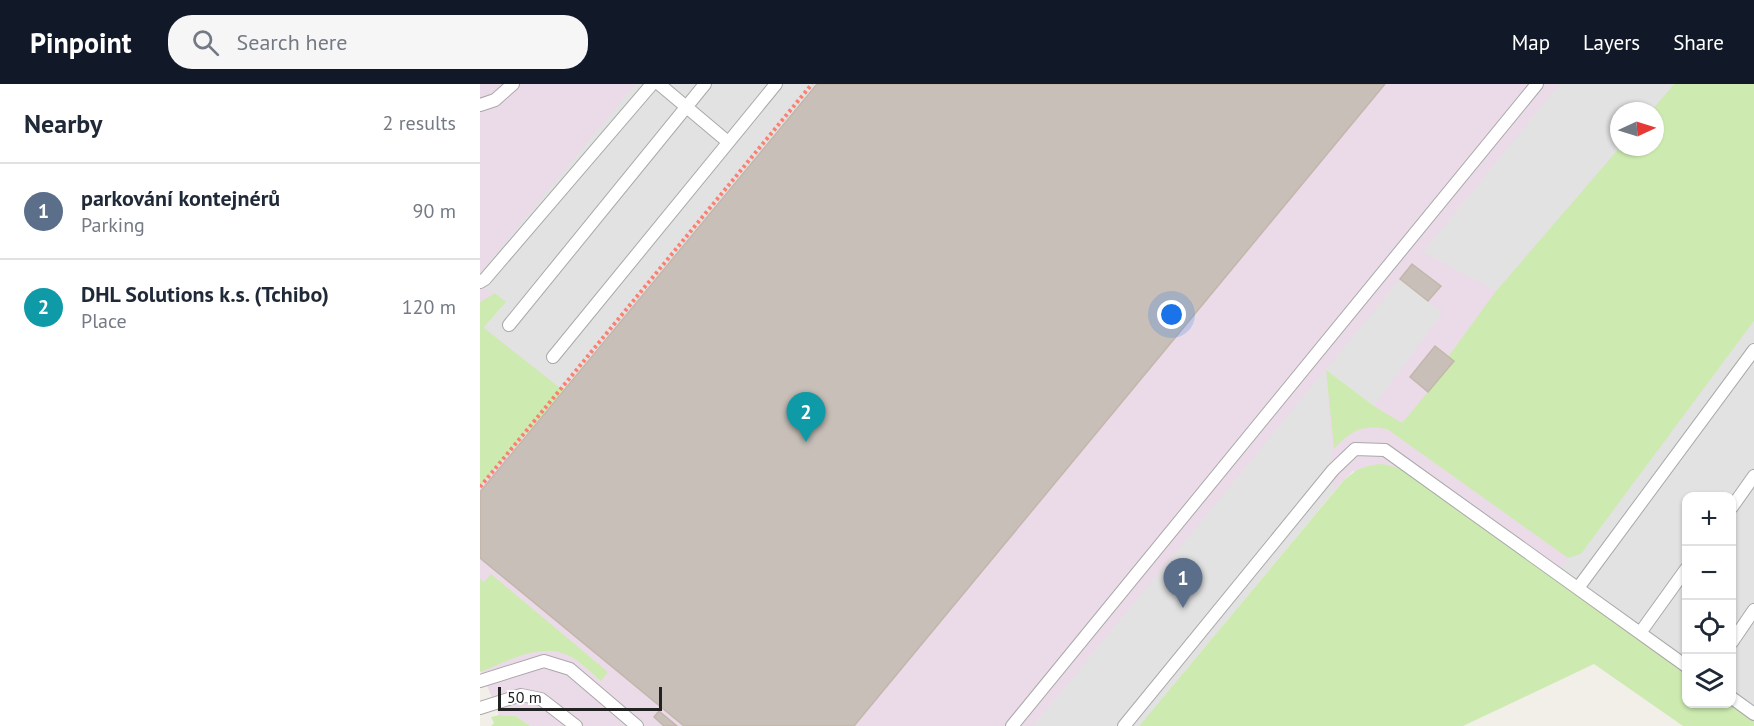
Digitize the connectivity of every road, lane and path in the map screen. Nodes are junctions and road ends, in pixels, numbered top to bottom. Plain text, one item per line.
1 (513, 84) edge
2 (652, 84) edge
3 (659, 84) edge
4 (705, 84) edge
5 (776, 84) edge
6 (812, 84) edge
7 (1537, 84) edge
8 (480, 105) edge
9 (686, 107) junction
10 (728, 142) junction
11 (480, 282) edge
12 (509, 325) dead end
13 (1754, 350) edge
14 (553, 357) dead end
15 (1754, 476) edge
16 (480, 487) edge
17 (1736, 500) edge
18 (1682, 575) edge
19 (1578, 588) junction
20 (1754, 610) edge
21 (1640, 633) junction
22 (1736, 635) edge
23 (1682, 663) edge
24 (480, 681) edge
25 (1736, 701) edge
26 (480, 708) edge
27 (1754, 714) edge
28 (576, 726) edge
29 (637, 726) edge
30 (1012, 726) edge
31 (1124, 726) edge

1 - 8 lane
2 - 11 lane
3 - 9 lane
4 - 9 lane
5 - 10 lane
6 - 16 path
7 - 30 lane
9 - 10 lane
9 - 12 lane
10 - 14 lane
13 - 19 lane
15 - 17 lane
18 - 21 lane
19 - 21 lane
19 - 31 lane
20 - 22 lane
21 - 23 lane
24 - 29 lane
25 - 27 lane
26 - 28 lane

